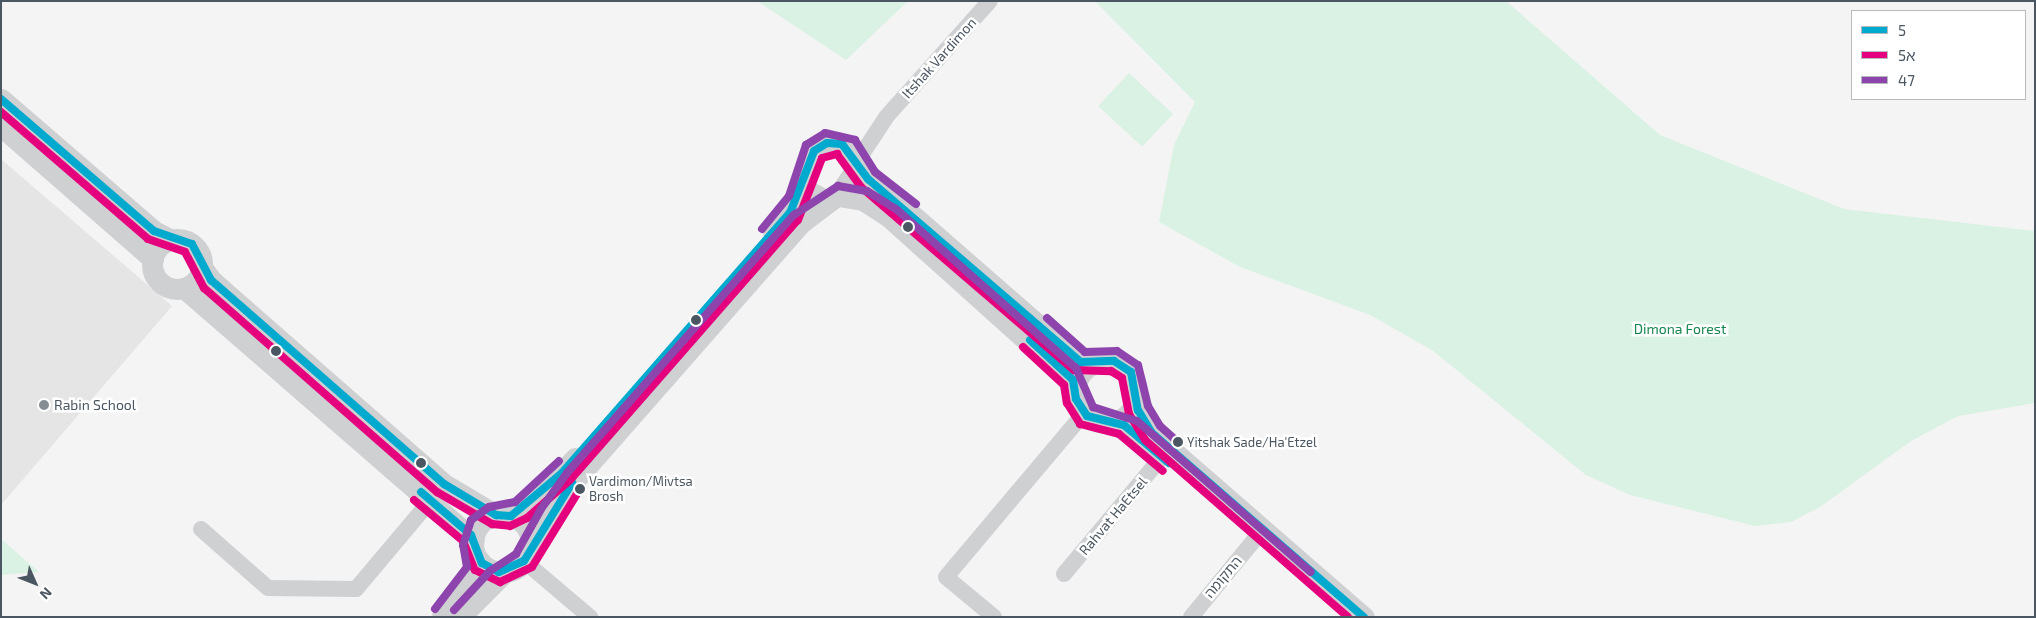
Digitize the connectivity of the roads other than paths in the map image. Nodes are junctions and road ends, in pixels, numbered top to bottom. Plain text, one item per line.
1 (990, 1) edge
2 (1, 99) edge
3 (1, 126) edge
4 (852, 159) junction
5 (804, 185) junction
6 (835, 197) junction
7 (172, 240) junction
8 (153, 259) junction
9 (202, 266) junction
10 (184, 288) junction
11 (1092, 364) junction
12 (1076, 385) junction
13 (1136, 402) junction
14 (1084, 413) junction
15 (1115, 422) junction
16 (1162, 457) junction
17 (431, 500) junction
18 (504, 515) junction
19 (201, 530) dead end
20 (1256, 538) junction
21 (474, 540) junction
22 (528, 552) junction
23 (480, 561) junction
24 (506, 571) junction
25 (1064, 574) dead end
26 (442, 617) edge
27 (461, 617) edge
28 (590, 617) edge
29 (994, 617) edge
30 (1191, 617) edge
31 (1346, 617) edge
32 (1364, 617) edge

1 - 4 street, Itshak Vardimon
2 - 7 street
3 - 8 street
4 - 5 street
4 - 6 street
4 - 11 street
5 - 6 street
5 - 18 street
6 - 12 street
6 - 22 street
7 - 8 street
7 - 9 street
8 - 10 street
9 - 10 street
9 - 18 street
10 - 17 street
11 - 12 street
11 - 13 street
12 - 14 street
13 - 15 street
13 - 32 street
14 - 15 street
14 - 29 street
15 - 16 street
16 - 20 street
16 - 25 street, Rahvat HaEtsel
17 - 19 street
17 - 21 street
18 - 21 street
18 - 22 street
20 - 30 street, התקומה
20 - 31 street
21 - 23 street
22 - 24 street
22 - 28 street
23 - 24 street
23 - 26 street
24 - 27 street

